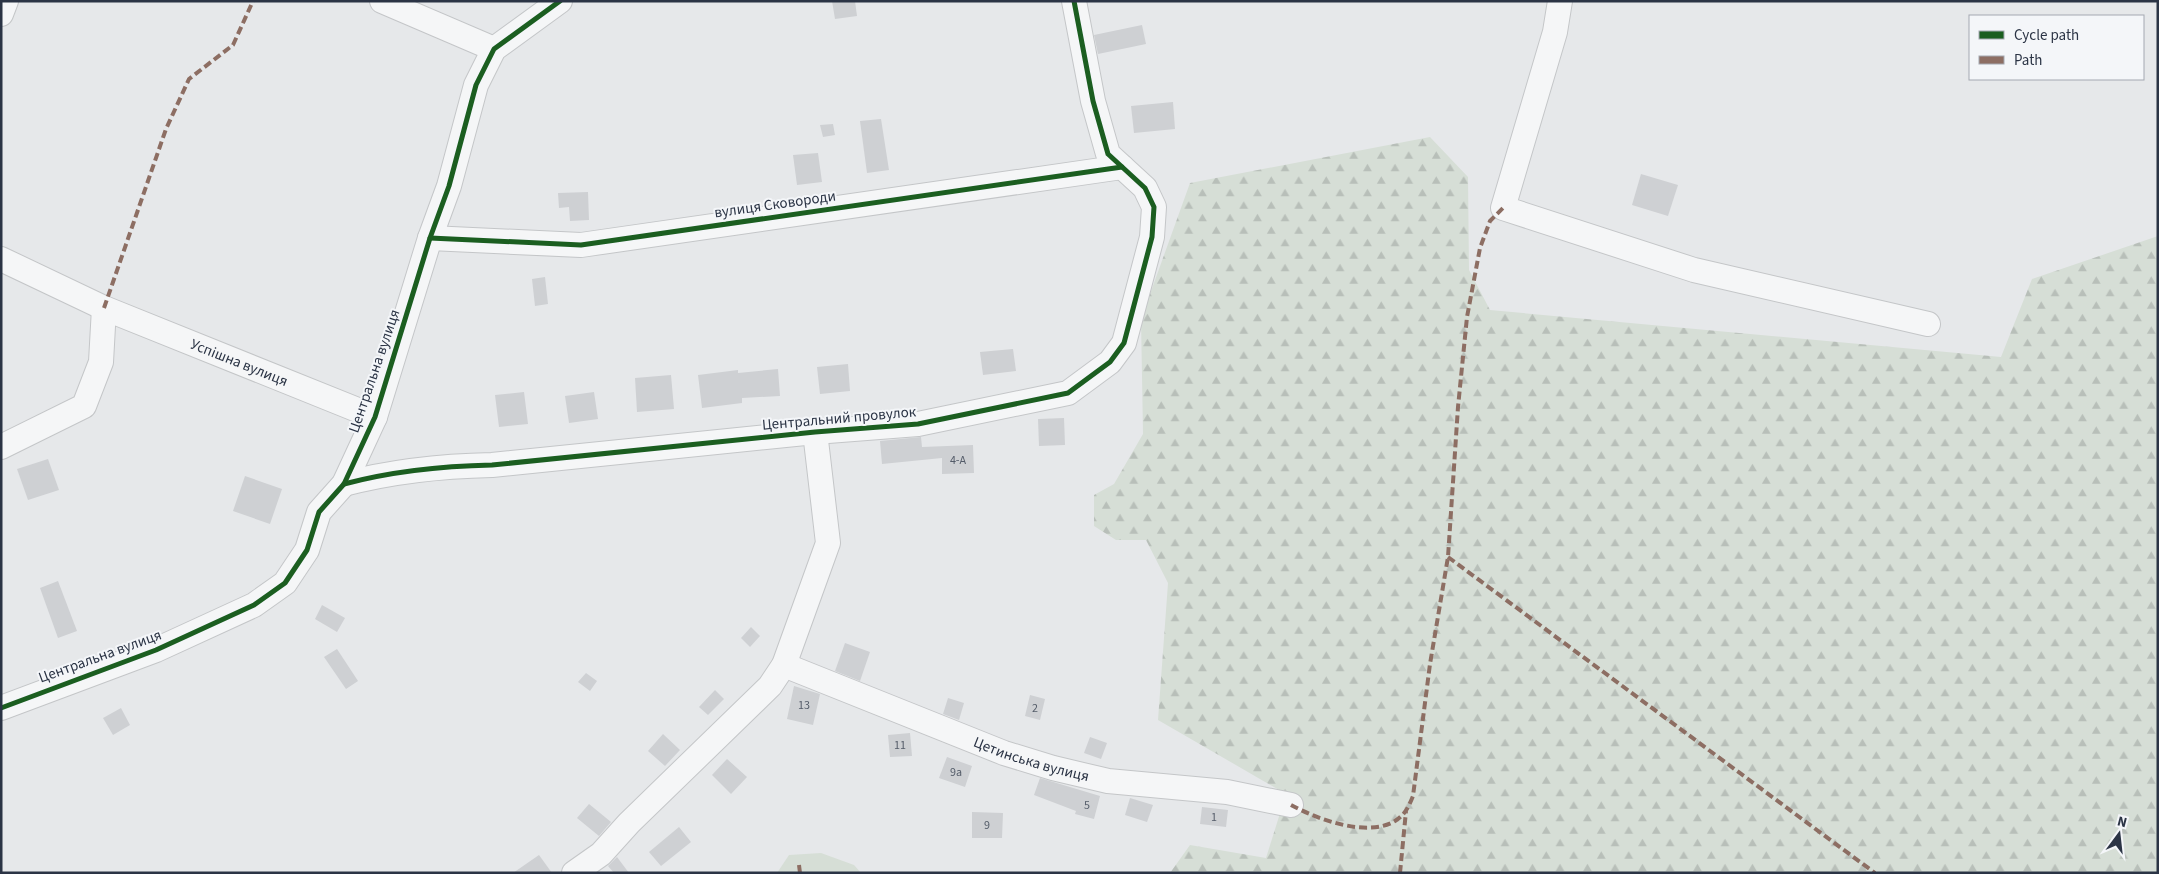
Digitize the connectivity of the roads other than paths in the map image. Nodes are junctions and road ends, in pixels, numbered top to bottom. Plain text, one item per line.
1 (6, 1) edge
2 (382, 1) edge
3 (560, 1) edge
4 (1074, 1) edge
5 (1560, 1) edge
6 (1, 14) edge
7 (494, 49) junction
8 (1122, 167) junction
9 (430, 238) junction
10 (1, 258) edge
11 (104, 308) junction
12 (1928, 324) dead end
13 (375, 416) junction
14 (815, 432) junction
15 (1, 448) edge
16 (344, 484) junction
17 (784, 665) junction
18 (1, 708) edge
19 (1291, 805) dead end
20 (574, 873) edge

1 - 6 street
2 - 7 street
3 - 7 street, Центральна вулиця
4 - 8 street, Центральний провулок
5 - 12 street
7 - 9 street, Центральна вулиця
8 - 9 street, вулиця Сковороди
8 - 14 street, Центральний провулок
9 - 13 street, Центральна вулиця
10 - 11 street, Успішна вулиця
11 - 13 street, Успішна вулиця
11 - 15 street
13 - 16 street, Центральна вулиця
14 - 16 street, Центральний провулок
14 - 17 street
16 - 18 street, Центральна вулиця
17 - 19 street, Цетинська вулиця
17 - 20 street

